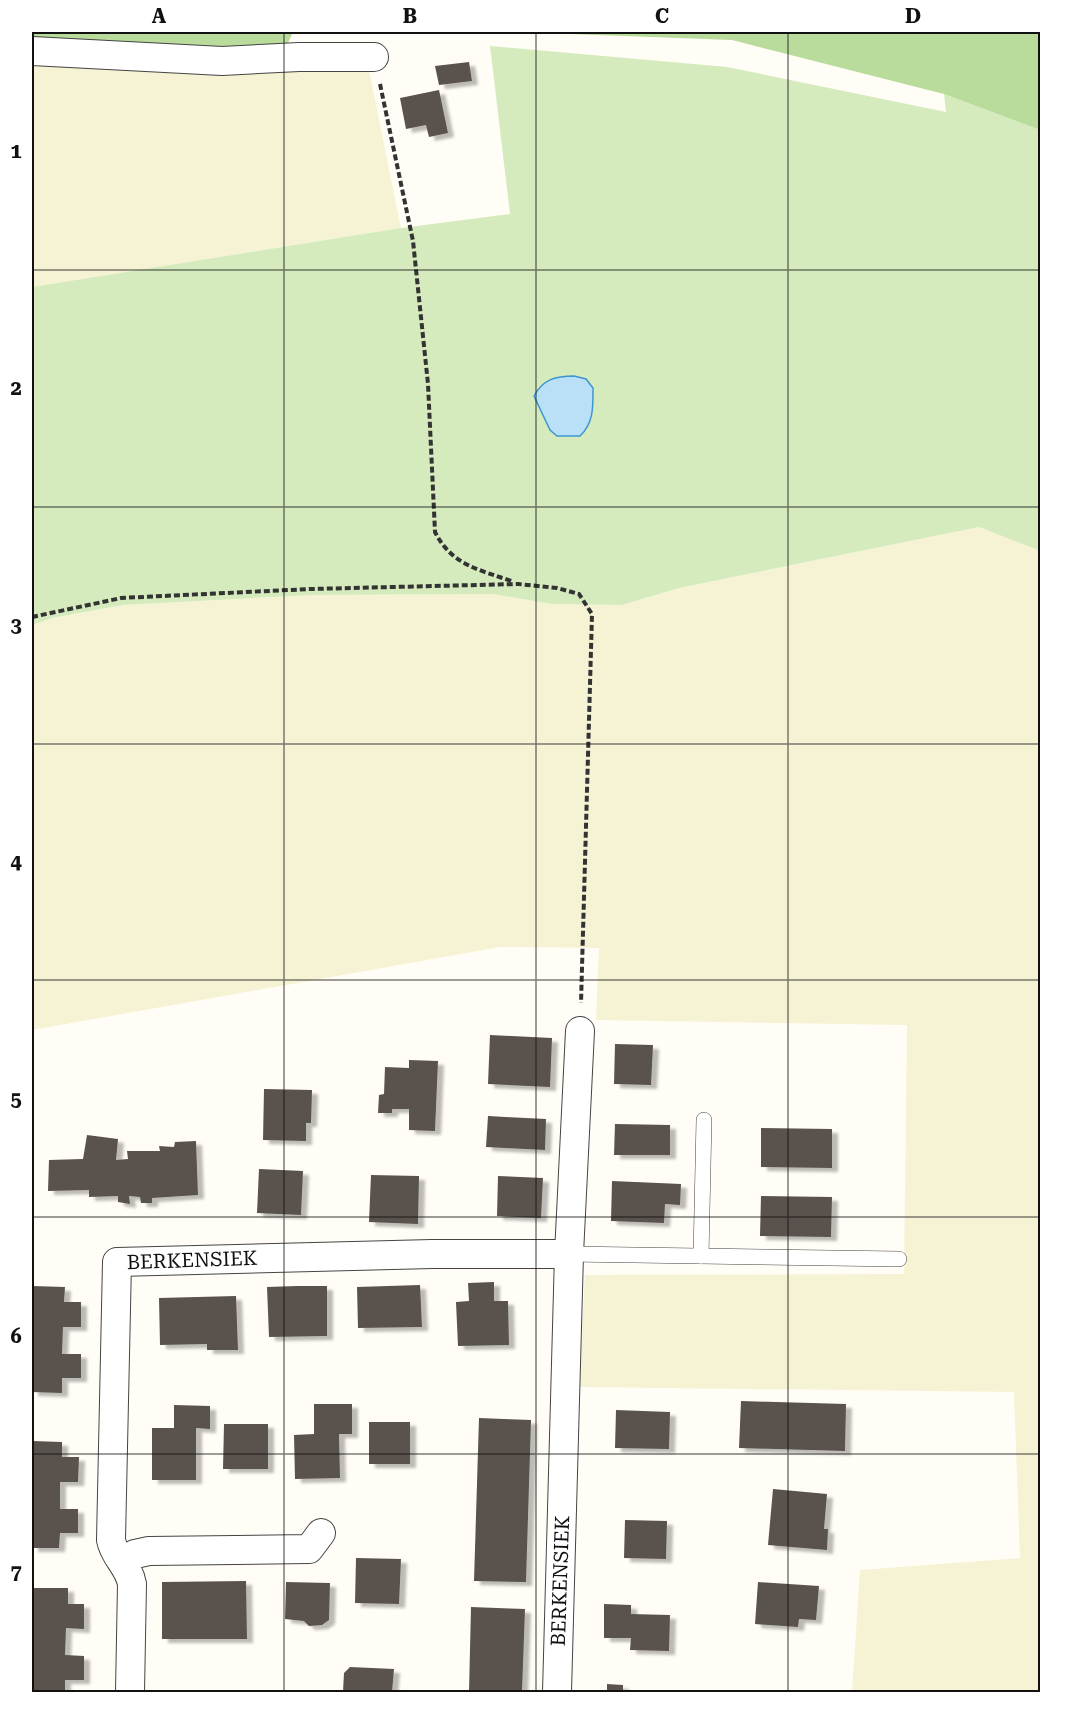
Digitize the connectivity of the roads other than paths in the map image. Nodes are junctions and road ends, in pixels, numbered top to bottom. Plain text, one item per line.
1 (32, 51) edge
2 (374, 57) road end
3 (580, 1031) road end
4 (704, 1120) dead end
5 (569, 1254) junction
6 (701, 1256) junction
7 (899, 1259) dead end
8 (321, 1533) dead end
9 (123, 1562) junction
10 (130, 1692) edge
11 (557, 1692) edge

1 - 2 street
3 - 5 street, BERKENSIEK
4 - 6 lane
5 - 6 lane
5 - 9 street, BERKENSIEK
5 - 11 street, BERKENSIEK
6 - 7 lane
8 - 9 street
9 - 10 street, BERKENSIEK

